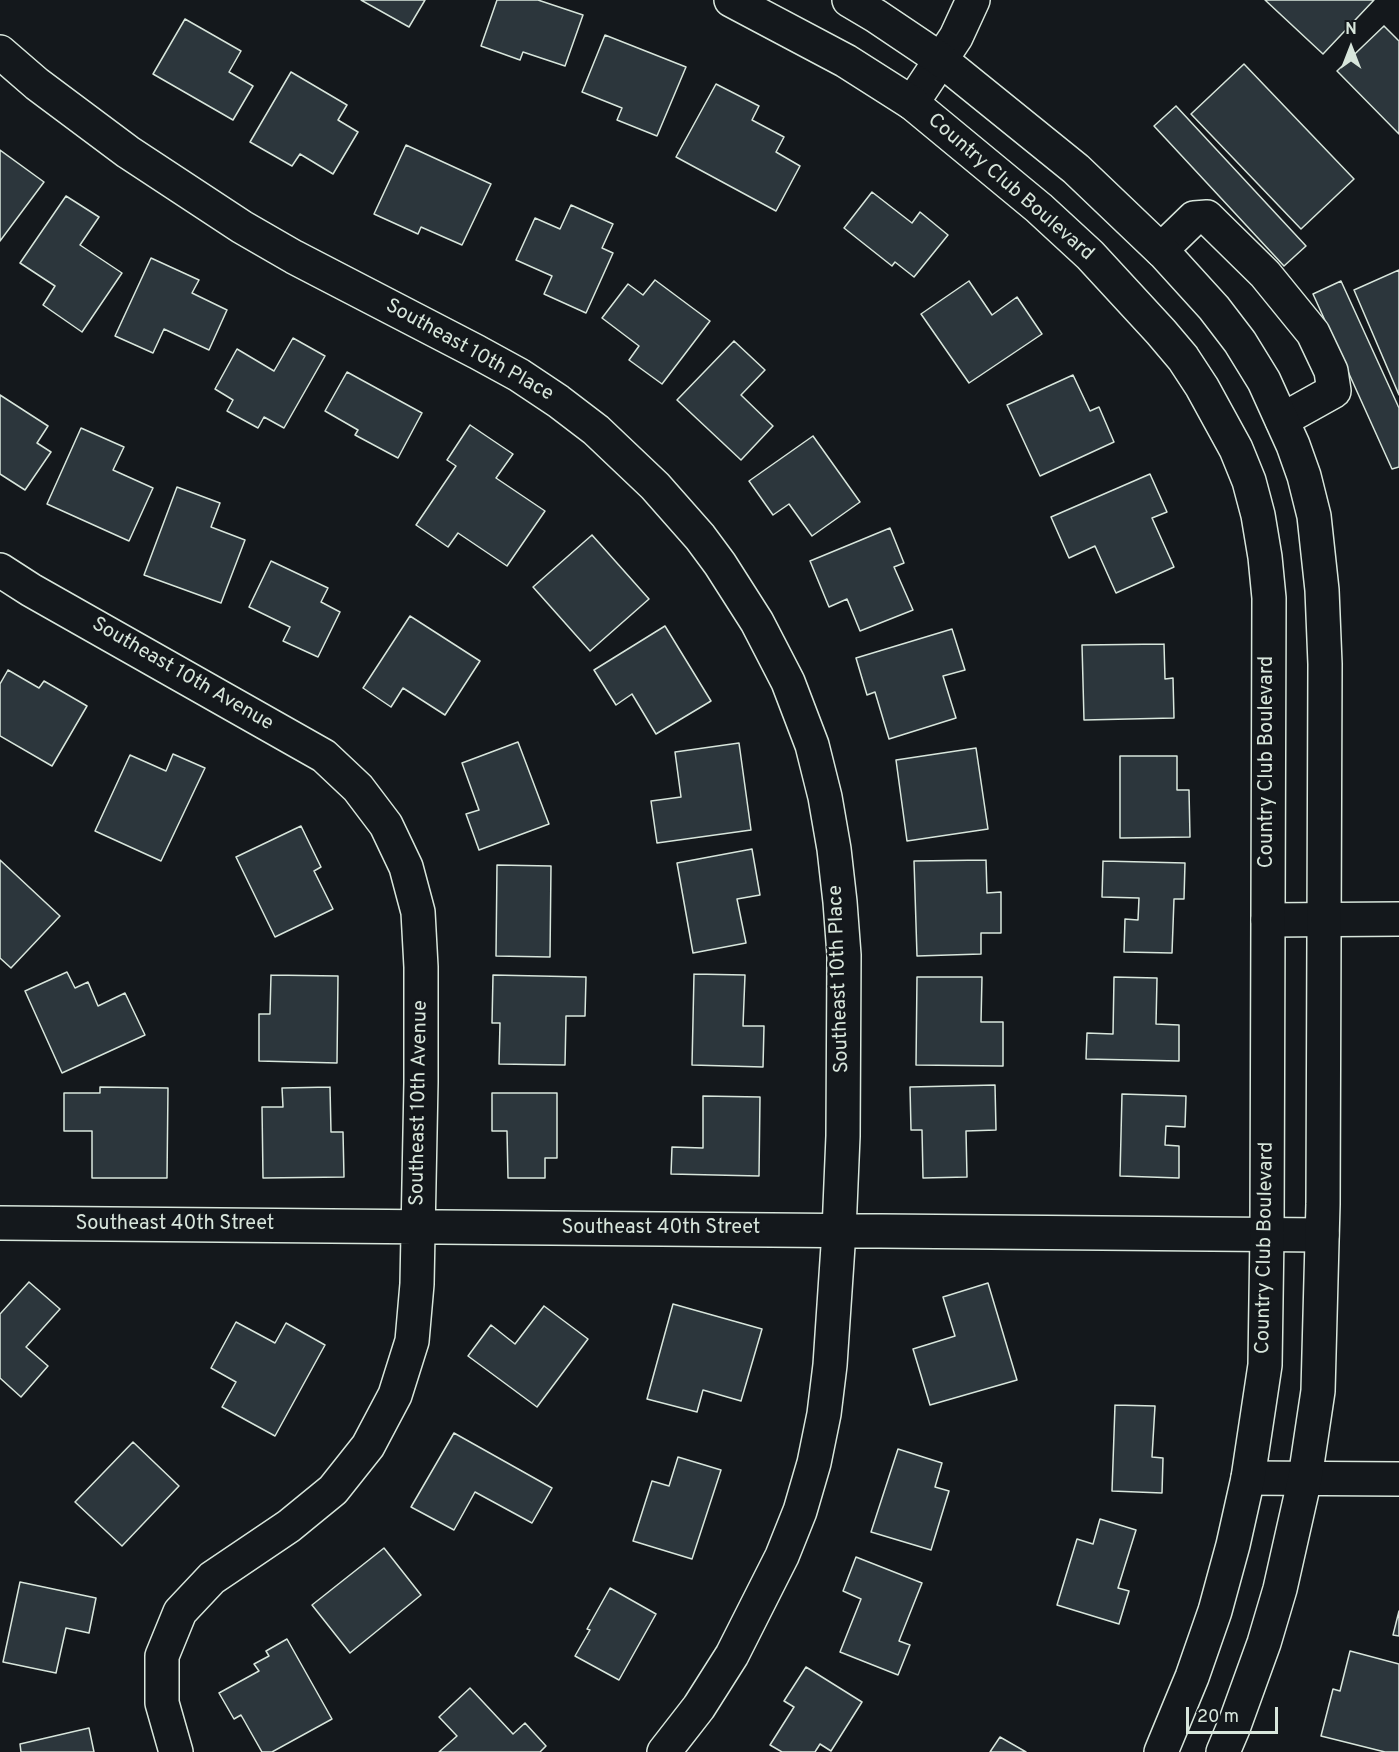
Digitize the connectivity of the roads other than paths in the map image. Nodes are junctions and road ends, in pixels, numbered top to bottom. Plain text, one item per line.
1 (731, 0) edge
2 (849, 0) edge
3 (973, 0) edge
4 (0, 52) edge
5 (940, 59) junction
6 (912, 104) junction
7 (1161, 250) junction
8 (1282, 420) junction
9 (0, 570) edge
10 (1399, 919) edge
11 (1268, 920) junction
12 (1324, 920) junction
13 (0, 1223) edge
14 (418, 1227) junction
15 (839, 1231) junction
16 (1267, 1234) junction
17 (1322, 1235) junction
18 (1248, 1478) junction
19 (1305, 1478) junction
20 (1399, 1479) edge
21 (176, 1752) edge
22 (664, 1752) edge
23 (1161, 1752) edge
24 (1223, 1752) edge

1 - 6 street, Country Club Boulevard
2 - 5 street
3 - 5 street
4 - 15 street, Southeast 10th Place
5 - 6 street
5 - 7 street
6 - 11 street, Country Club Boulevard
7 - 8 street
7 - 8 street
8 - 12 street
9 - 14 street, Southeast 10th Avenue
10 - 12 street
11 - 12 street
11 - 16 street, Country Club Boulevard
12 - 17 street
13 - 14 street, Southeast 40th Street
14 - 15 street, Southeast 40th Street
14 - 21 street, Southeast 10th Avenue
15 - 16 street, Southeast 40th Street
15 - 22 street, Southeast 10th Place
16 - 17 street, Southeast 40th Street
16 - 18 street, Country Club Boulevard
17 - 19 street
18 - 19 street
18 - 23 street, Country Club Boulevard
19 - 20 street
19 - 24 street

